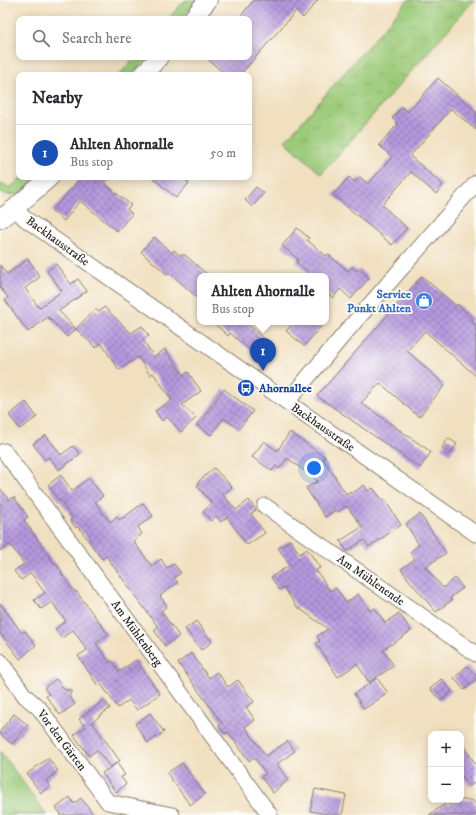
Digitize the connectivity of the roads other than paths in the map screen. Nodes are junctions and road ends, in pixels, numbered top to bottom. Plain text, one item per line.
1 (208, 0) edge
2 (195, 16) edge
3 (156, 60) edge
4 (146, 72) edge
5 (47, 180) edge
6 (476, 183) edge
7 (15, 208) junction
8 (0, 219) edge
9 (288, 402) junction
10 (4, 451) dead end
11 (265, 506) dead end
12 (476, 534) edge
13 (476, 654) edge
14 (0, 661) edge
15 (172, 815) edge
16 (270, 815) edge

1 - 2 street
3 - 4 street
5 - 7 street
6 - 9 street
7 - 8 street
7 - 9 street, Backhausstraße
9 - 12 street, Backhausstraße
10 - 16 street, Am Mühlenberg
11 - 13 street, Am Mühlenende
14 - 15 street, Vor den Gärten

